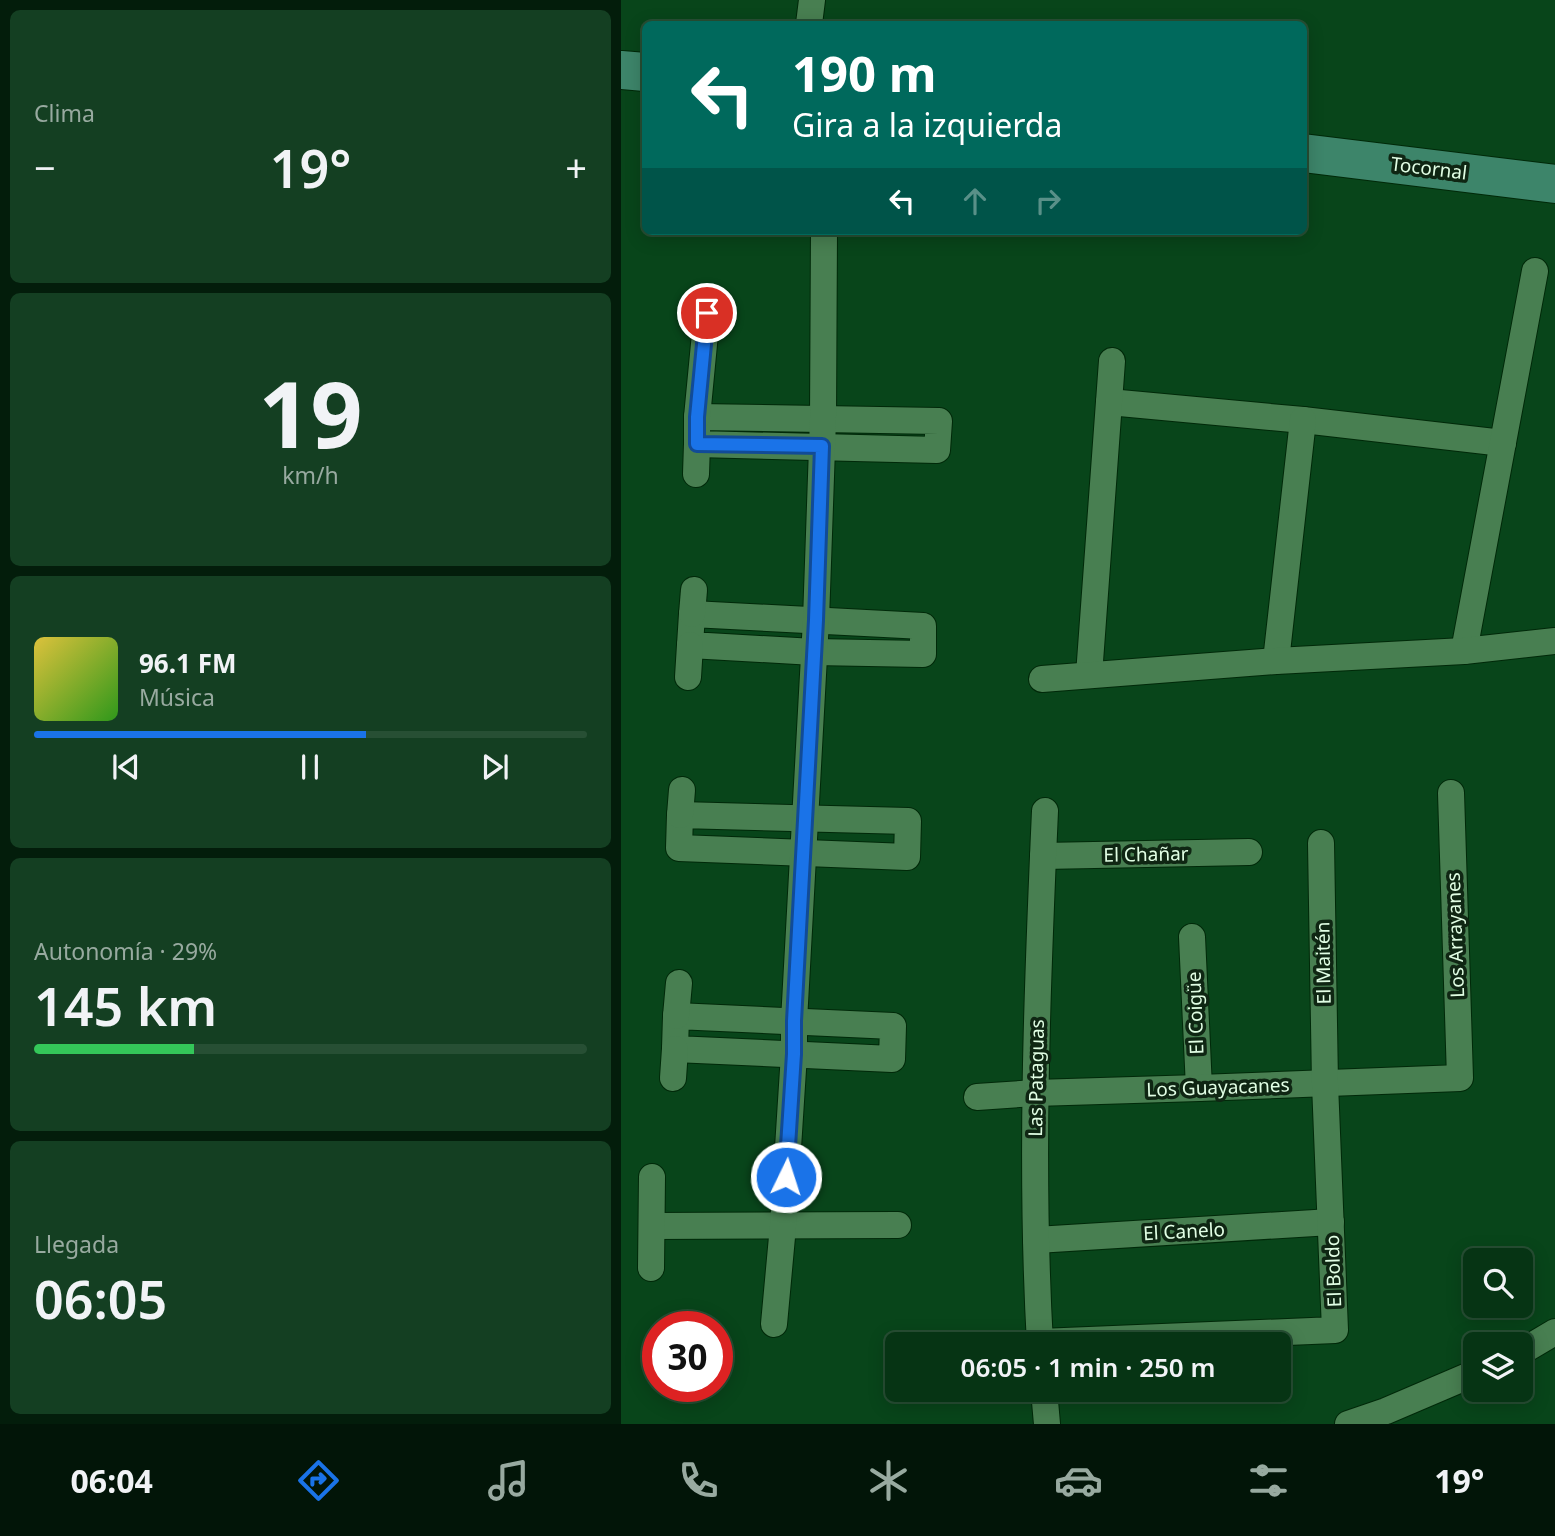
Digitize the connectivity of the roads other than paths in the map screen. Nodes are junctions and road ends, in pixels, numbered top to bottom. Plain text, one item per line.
1 (812, 0) edge
2 (809, 21) edge
3 (621, 70) edge
4 (642, 72) edge
5 (1307, 153) edge
6 (1555, 184) edge
7 (824, 235) edge
8 (1535, 271) dead end
9 (707, 313) dead end
10 (1112, 361) dead end
11 (1109, 402) junction
12 (697, 417) junction
13 (823, 419) junction
14 (1303, 420) junction
15 (1503, 443) junction
16 (697, 444) junction
17 (822, 446) junction
18 (696, 474) dead end
19 (816, 620) junction
20 (1555, 641) edge
21 (690, 645) junction
22 (1464, 650) junction
23 (814, 652) junction
24 (1276, 661) junction
25 (1089, 675) junction
26 (688, 677) dead end
27 (1042, 679) dead end
28 (1451, 793) dead end
29 (1045, 811) dead end
30 (805, 819) junction
31 (1321, 843) dead end
32 (1249, 852) dead end
33 (804, 853) junction
34 (1043, 856) junction
35 (1192, 937) dead end
36 (679, 982) dead end
37 (676, 1016) junction
38 (794, 1021) junction
39 (675, 1049) junction
40 (794, 1054) junction
41 (673, 1078) dead end
42 (1460, 1078) joint
43 (1325, 1084) junction
44 (1199, 1088) junction
45 (1035, 1093) junction
46 (977, 1097) dead end
47 (652, 1177) dead end
48 (1331, 1222) junction
49 (898, 1224) dead end
50 (652, 1226) junction
51 (783, 1226) junction
52 (1036, 1240) junction
53 (651, 1268) dead end
54 (774, 1324) dead end
55 (1040, 1332) edge
56 (1555, 1332) edge
57 (1291, 1333) edge
58 (1533, 1345) edge
59 (1463, 1378) edge
60 (1045, 1402) edge
61 (1047, 1424) edge
62 (1348, 1424) edge

1 - 2 street
3 - 4 main road
5 - 6 main road, Tocornal
7 - 13 street
8 - 15 street
9 - 12 street
10 - 11 street
11 - 14 street
11 - 25 street
12 - 13 street
12 - 16 street
13 - 17 street
13 - 17 street
14 - 15 street
14 - 24 street
15 - 22 street
16 - 17 street
16 - 18 street
17 - 19 street
19 - 21 street
19 - 23 street
19 - 23 street
20 - 22 street
21 - 23 street
21 - 26 street
22 - 24 street
23 - 30 street
24 - 25 street
25 - 27 street
28 - 42 street, Los Arrayanes
29 - 34 street, Las Pataguas
30 - 33 street
30 - 33 street
30 - 33 street
31 - 43 street, El Maitén
32 - 34 street, El Chañar
33 - 38 street
34 - 45 street, Las Pataguas
35 - 44 street, El Coigüe
36 - 37 street
37 - 38 street
37 - 39 street
38 - 40 street
38 - 40 street
39 - 40 street
39 - 41 street
40 - 51 street
42 - 43 street, Los Guayacanes
43 - 44 street, Los Guayacanes
43 - 48 street, El Boldo
44 - 45 street, Los Guayacanes
45 - 46 street, Los Guayacanes
45 - 52 street, Las Pataguas
47 - 50 street
48 - 52 street, El Canelo
48 - 57 street, El Boldo
49 - 51 street
50 - 51 street
50 - 53 street
51 - 54 street
52 - 55 street, Las Pataguas
56 - 58 street
59 - 62 street
60 - 61 street

